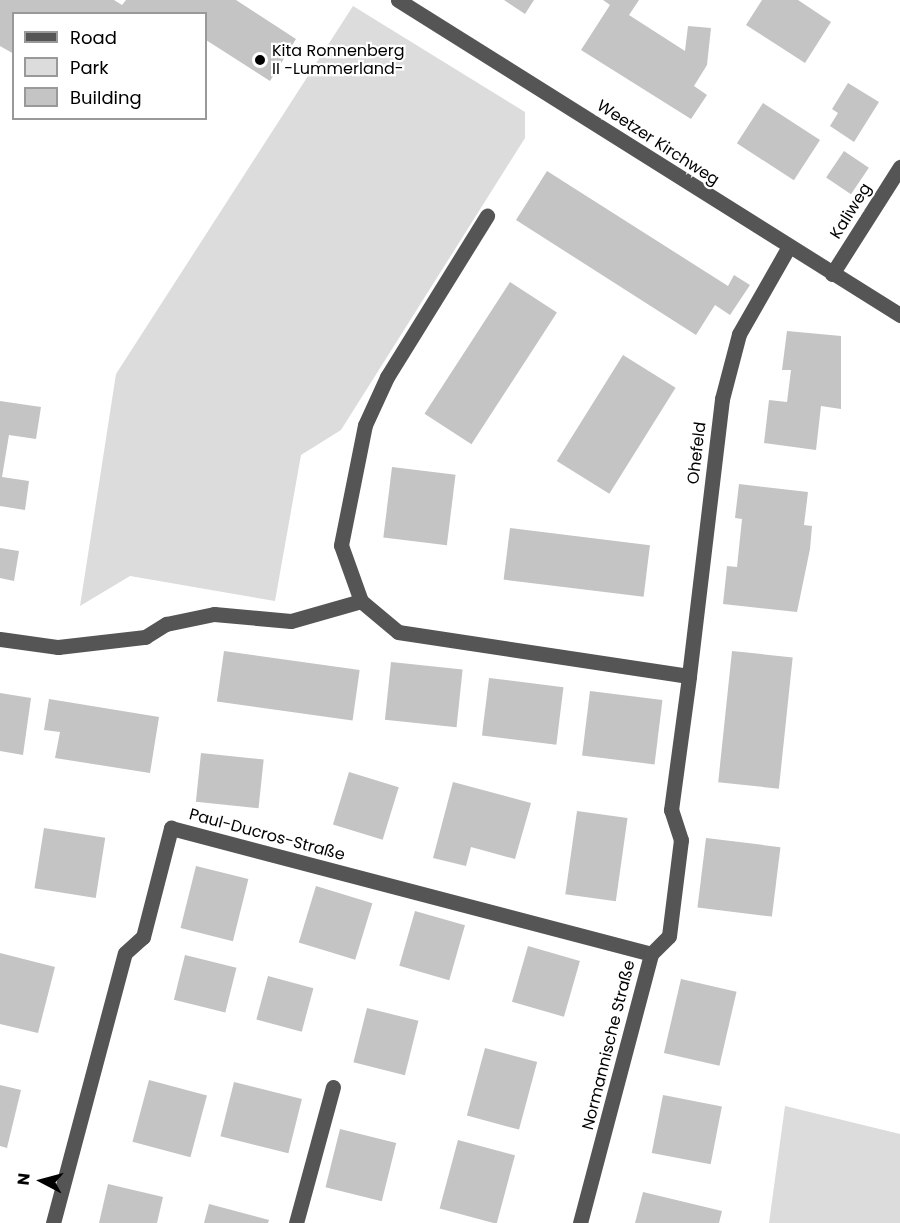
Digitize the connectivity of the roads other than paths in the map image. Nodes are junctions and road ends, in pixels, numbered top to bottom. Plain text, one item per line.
1 (398, 0) edge
2 (900, 167) edge
3 (487, 216) dead end
4 (788, 248) junction
5 (832, 274) junction
6 (900, 315) edge
7 (361, 602) junction
8 (0, 639) edge
9 (690, 676) junction
10 (671, 810) joint
11 (651, 954) junction
12 (333, 1088) dead end
13 (53, 1223) edge
14 (296, 1223) edge
15 (580, 1223) edge

1 - 4 street, Weetzer Kirchweg
2 - 5 street, Kaliweg
3 - 7 street
4 - 5 street, Weetzer Kirchweg
4 - 9 street, Ohefeld
5 - 6 street, Weetzer Kirchweg
7 - 8 street
7 - 9 street
9 - 10 street, Ohefeld
10 - 11 street, Normannische Straße
11 - 13 street, Paul-Ducros-Straße
11 - 15 street, Normannische Straße
12 - 14 street

